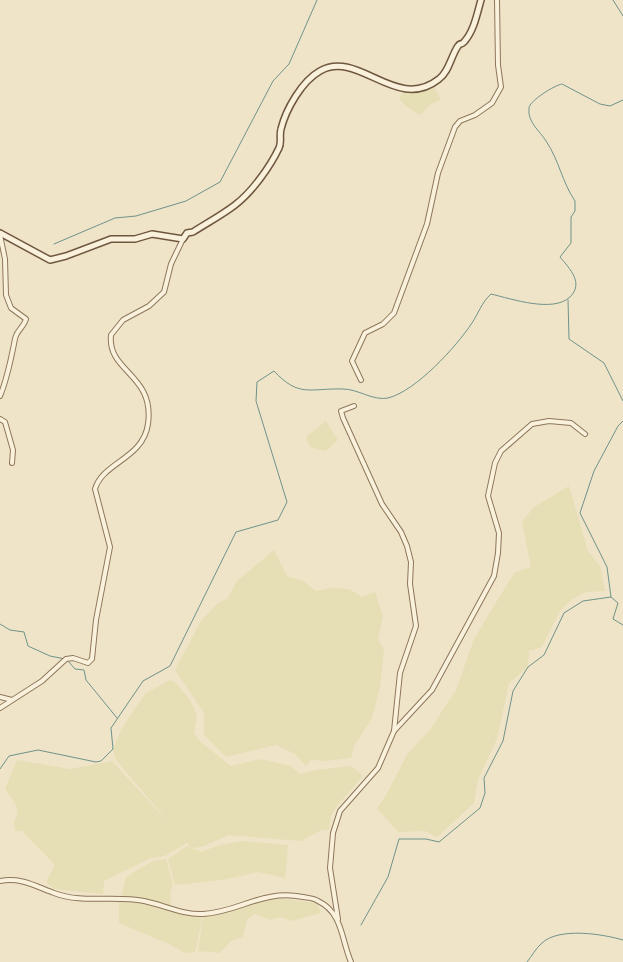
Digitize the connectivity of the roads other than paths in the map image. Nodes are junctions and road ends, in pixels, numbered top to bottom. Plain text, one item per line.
1 (481, 0) edge
2 (497, 0) edge
3 (0, 234) edge
4 (182, 239) junction
5 (361, 380) dead end
6 (0, 396) edge
7 (354, 406) dead end
8 (0, 420) edge
9 (585, 434) dead end
10 (12, 463) dead end
11 (0, 697) edge
12 (12, 700) junction
13 (0, 708) edge
14 (394, 731) junction
15 (0, 881) edge
16 (338, 919) junction
17 (350, 962) edge

1 - 4 street
2 - 5 street
3 - 4 street
3 - 6 street
4 - 12 street
7 - 14 street
8 - 10 street
9 - 14 street
11 - 12 street
12 - 13 street
14 - 16 street
15 - 16 street
16 - 17 street

